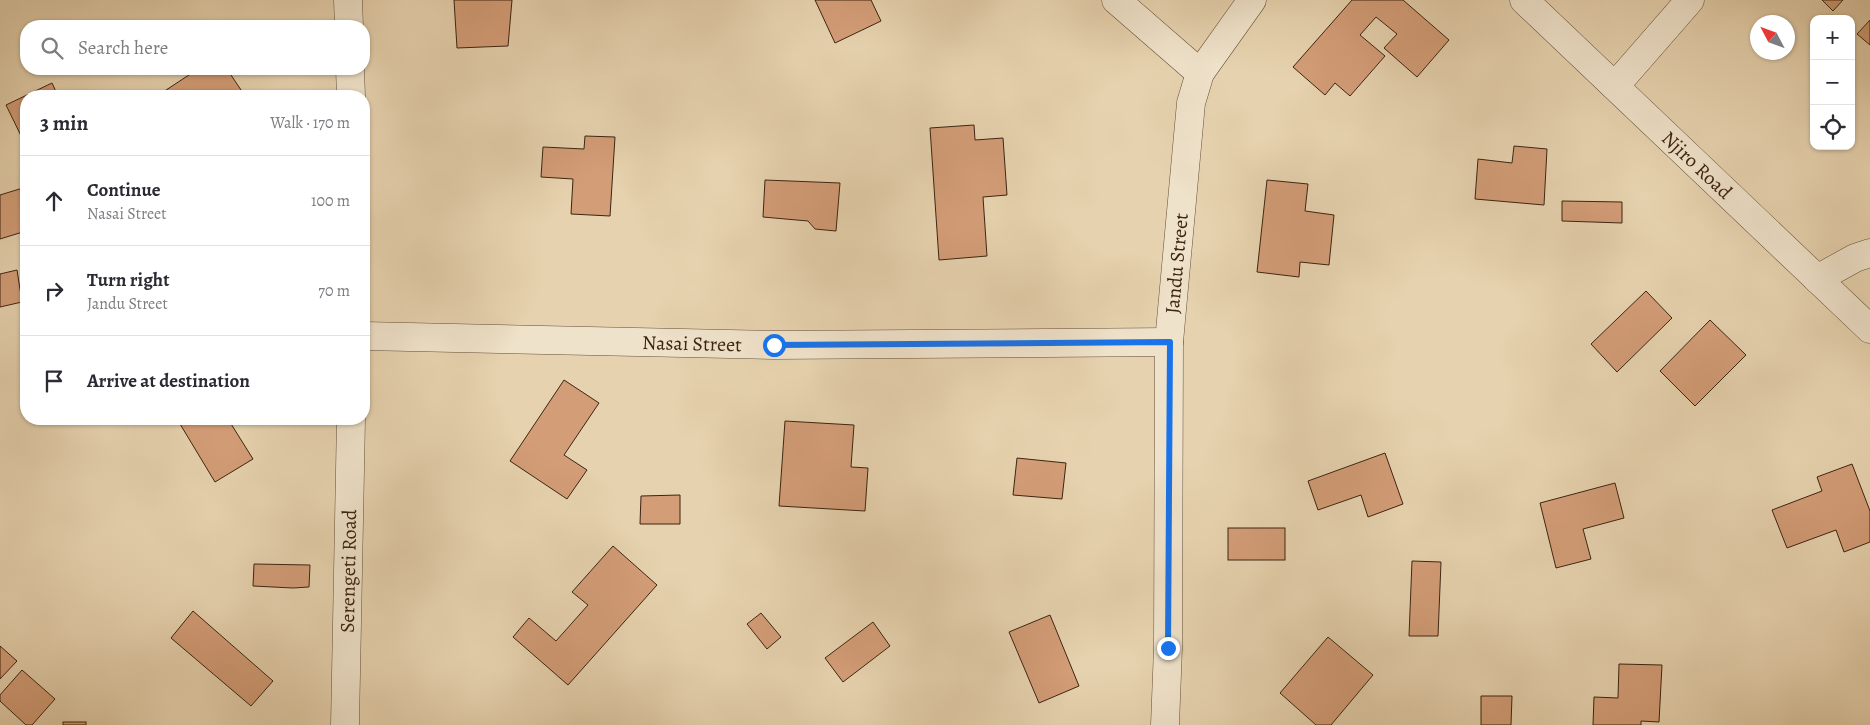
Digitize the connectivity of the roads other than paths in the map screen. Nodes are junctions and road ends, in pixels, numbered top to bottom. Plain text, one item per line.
1 (348, 0) edge
2 (1116, 0) edge
3 (1252, 0) edge
4 (1524, 0) edge
5 (1690, 0) edge
6 (349, 20) edge
7 (1200, 73) junction
8 (350, 75) edge
9 (1615, 86) junction
10 (351, 90) edge
11 (1870, 253) edge
12 (1817, 279) junction
13 (1870, 329) edge
14 (370, 336) edge
15 (1170, 342) junction
16 (351, 425) edge
17 (345, 725) edge
18 (1165, 725) edge

1 - 6 street
2 - 7 street
3 - 7 street, Jandu Street
4 - 9 street, Njiro Road
5 - 9 street
7 - 15 street, Jandu Street
8 - 10 street
9 - 12 street, Njiro Road
11 - 12 street
12 - 13 street, Njiro Road
14 - 15 street, Nasai Street
15 - 18 street, Jandu Street
16 - 17 street, Serengeti Road

